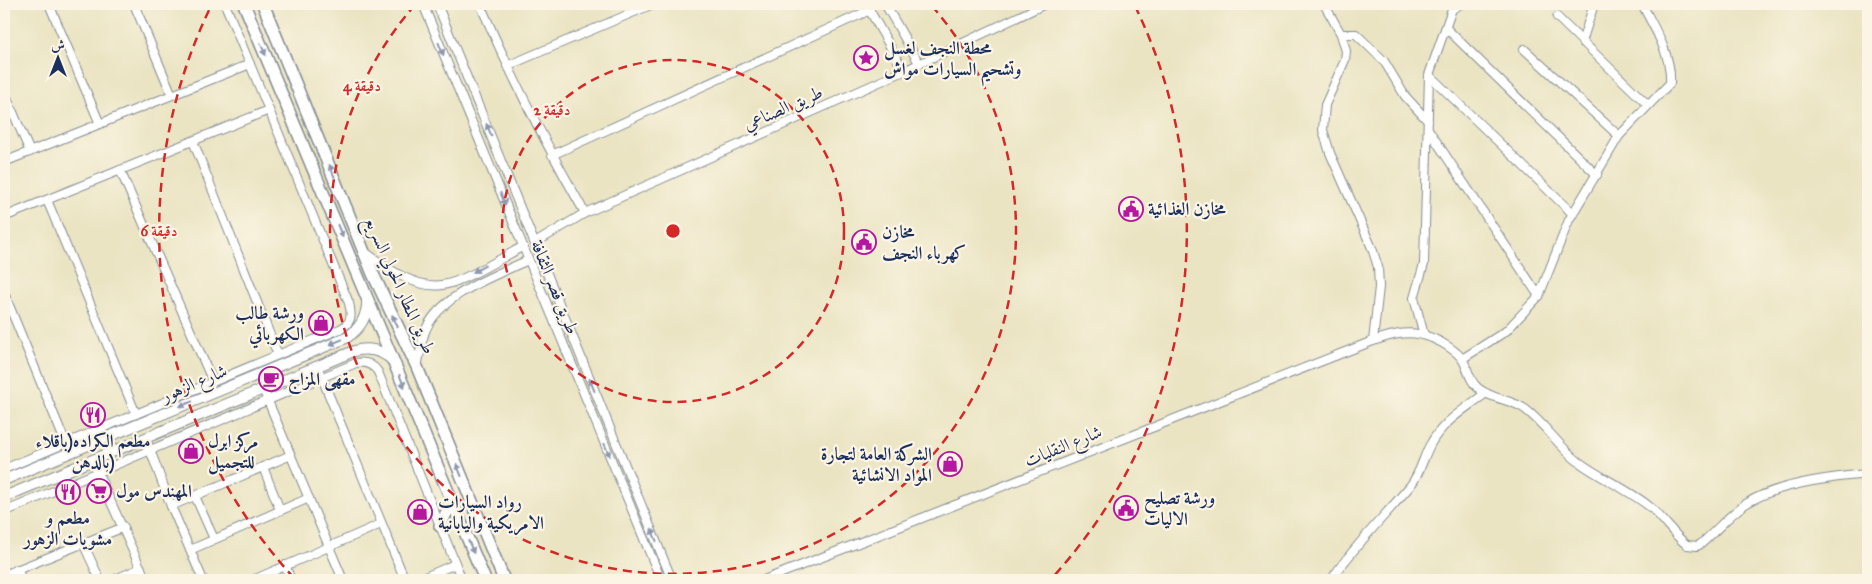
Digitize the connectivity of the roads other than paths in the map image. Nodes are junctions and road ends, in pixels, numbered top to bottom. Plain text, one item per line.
1 (49, 4) edge
2 (134, 4) edge
3 (224, 4) edge
4 (244, 4) edge
5 (264, 4) edge
6 (423, 4) edge
7 (436, 4) edge
8 (480, 4) edge
9 (653, 4) edge
10 (885, 4) edge
11 (1045, 4) edge
12 (1324, 4) edge
13 (1461, 4) edge
14 (1594, 4) edge
15 (1642, 4) edge
16 (868, 7) edge
17 (1557, 17) dead end
18 (1446, 28) junction
19 (1341, 34) junction
20 (1582, 42) junction
21 (1524, 49) dead end
22 (919, 63) junction
23 (250, 64) junction
24 (507, 66) junction
25 (904, 71) junction
26 (1429, 75) junction
27 (4, 90) edge
28 (172, 95) junction
29 (1648, 105) junction
30 (269, 110) junction
31 (100, 124) junction
32 (1428, 125) junction
33 (1618, 136) junction
34 (193, 141) junction
35 (30, 152) junction
36 (552, 155) junction
37 (4, 162) edge
38 (120, 170) junction
39 (1597, 175) junction
40 (47, 200) junction
41 (585, 213) junction
42 (1573, 214) junction
43 (4, 217) edge
44 (525, 218) junction
45 (513, 223) junction
46 (535, 243) junction
47 (522, 247) junction
48 (364, 251) junction
49 (528, 260) junction
50 (366, 291) junction
51 (4, 293) edge
52 (1539, 296) junction
53 (1424, 335) junction
54 (1373, 341) junction
55 (578, 350) junction
56 (284, 356) junction
57 (567, 356) junction
58 (1462, 359) junction
59 (394, 362) junction
60 (316, 366) junction
61 (417, 367) junction
62 (251, 377) junction
63 (321, 378) junction
64 (215, 387) junction
65 (260, 390) junction
66 (1486, 393) junction
67 (268, 401) junction
68 (225, 405) junction
69 (136, 414) junction
70 (106, 432) junction
71 (146, 439) junction
72 (66, 444) junction
73 (150, 451) junction
74 (291, 456) junction
75 (92, 460) junction
76 (263, 467) junction
77 (98, 473) junction
78 (1868, 474) edge
79 (5, 476) edge
80 (194, 496) junction
81 (4, 497) edge
82 (309, 498) junction
83 (452, 501) junction
84 (171, 506) junction
85 (280, 510) junction
86 (4, 512) edge
87 (381, 524) junction
88 (440, 526) junction
89 (124, 527) junction
90 (214, 539) junction
91 (83, 543) junction
92 (329, 547) junction
93 (190, 550) junction
94 (455, 564) junction
95 (285, 565) junction
96 (141, 568) junction
97 (17, 569) junction
98 (4, 575) edge
99 (22, 580) edge
100 (100, 580) edge
101 (114, 580) edge
102 (146, 580) edge
103 (203, 580) edge
104 (253, 580) edge
105 (291, 580) edge
106 (343, 580) edge
107 (405, 580) edge
108 (418, 580) edge
109 (462, 580) edge
110 (485, 580) edge
111 (504, 580) edge
112 (661, 580) edge
113 (672, 580) edge
114 (764, 580) edge
115 (1331, 580) edge

1 - 31 street
2 - 28 street
3 - 23 street
4 -> 50 highway, طريق المطار الحولي السريع
48 -> 5 highway, طريق المطار الحولي السريع
6 -> 45 street, طريق قصر الثقافة
44 -> 7 street, طريق قصر الثقافة
8 - 24 street
9 - 24 street
10 - 22 street
11 - 22 street, طريق الصناعي
12 - 19 street
13 - 18 street
14 - 20 street
15 - 29 street
16 - 25 street
16 - 36 street
17 - 20 street
18 - 26 street
18 - 39 street
19 - 32 street
19 - 54 street
20 - 29 street
21 - 33 street
22 - 25 street, طريق الصناعي
23 - 28 street
23 - 30 street
24 - 36 street
25 - 41 street, طريق الصناعي
26 - 32 street
26 - 42 street
27 - 35 street
28 - 31 street
29 - 33 street
30 - 34 street
30 - 56 street
31 - 35 street
32 - 52 street
32 - 53 street
33 - 39 street
34 - 38 street
34 - 56 street
35 - 37 street
36 - 41 street
38 - 40 street
38 - 64 street
39 - 42 street
40 - 43 street
40 - 69 street
41 - 46 street, طريق الصناعي
42 - 52 street
44 - 45 street
44 - 46 street, طريق قصر الثقافة
45 - 47 street, طريق قصر الثقافة
46 - 55 street, طريق قصر الثقافة
47 -> 48 street
47 - 49 street, طريق قصر الثقافة
61 -> 48 highway, طريق المطار الحولي السريع
49 - 57 street, طريق قصر الثقافة
49 - 61 street
50 -> 56 main road, شارع الزهور
50 - 59 highway, طريق المطار الحولي السريع
51 - 72 street
52 - 58 street
53 - 54 street, شارع النقليات
53 - 58 street
54 - 114 street, شارع النقليات
55 - 57 street
113 -> 55 street, طريق قصر الثقافة
56 - 62 main road, شارع الزهور
56 - 64 street
57 -> 112 street, طريق قصر الثقافة
58 - 66 street
59 - 60 main road, شارع الزهور
59 -> 83 highway, طريق المطار الحولي السريع
60 - 63 street
60 - 65 main road, شارع الزهور
111 -> 61 highway, طريق المطار الحولي السريع
62 - 64 main road, شارع الزهور
62 - 65 main road
63 - 67 street
63 - 87 street
63 - 88 street
64 - 68 main road
64 - 69 street
64 -> 70 main road, شارع الزهور
65 - 67 street
65 - 68 main road, شارع الزهور
66 - 78 street
66 - 115 street
67 - 73 street
67 - 74 street
68 - 71 main road, شارع الزهور
69 - 70 street
70 - 72 street
70 - 79 main road, شارع الزهور
71 - 73 street
71 - 75 main road, شارع الزهور
72 - 79 street
73 - 77 street
73 - 84 street
74 - 76 street
74 - 82 street
75 - 77 street
75 - 81 main road, شارع الزهور
76 - 80 street
76 - 85 street
77 - 86 street
77 - 89 street
80 - 84 street
80 - 90 street
82 - 85 street
82 - 92 street
83 - 88 highway
83 -> 110 highway, طريق المطار الحولي السريع
84 - 93 street
85 - 90 street
87 - 92 street
87 - 107 street
88 - 94 street
89 - 91 street
89 - 96 street
90 - 93 street
91 - 97 street
91 - 100 street
92 - 95 street
92 - 106 street
93 - 103 street
94 - 108 street
94 - 109 street
95 - 104 street
95 - 105 street
96 - 101 street
96 - 102 street
97 - 98 street
97 - 99 street

